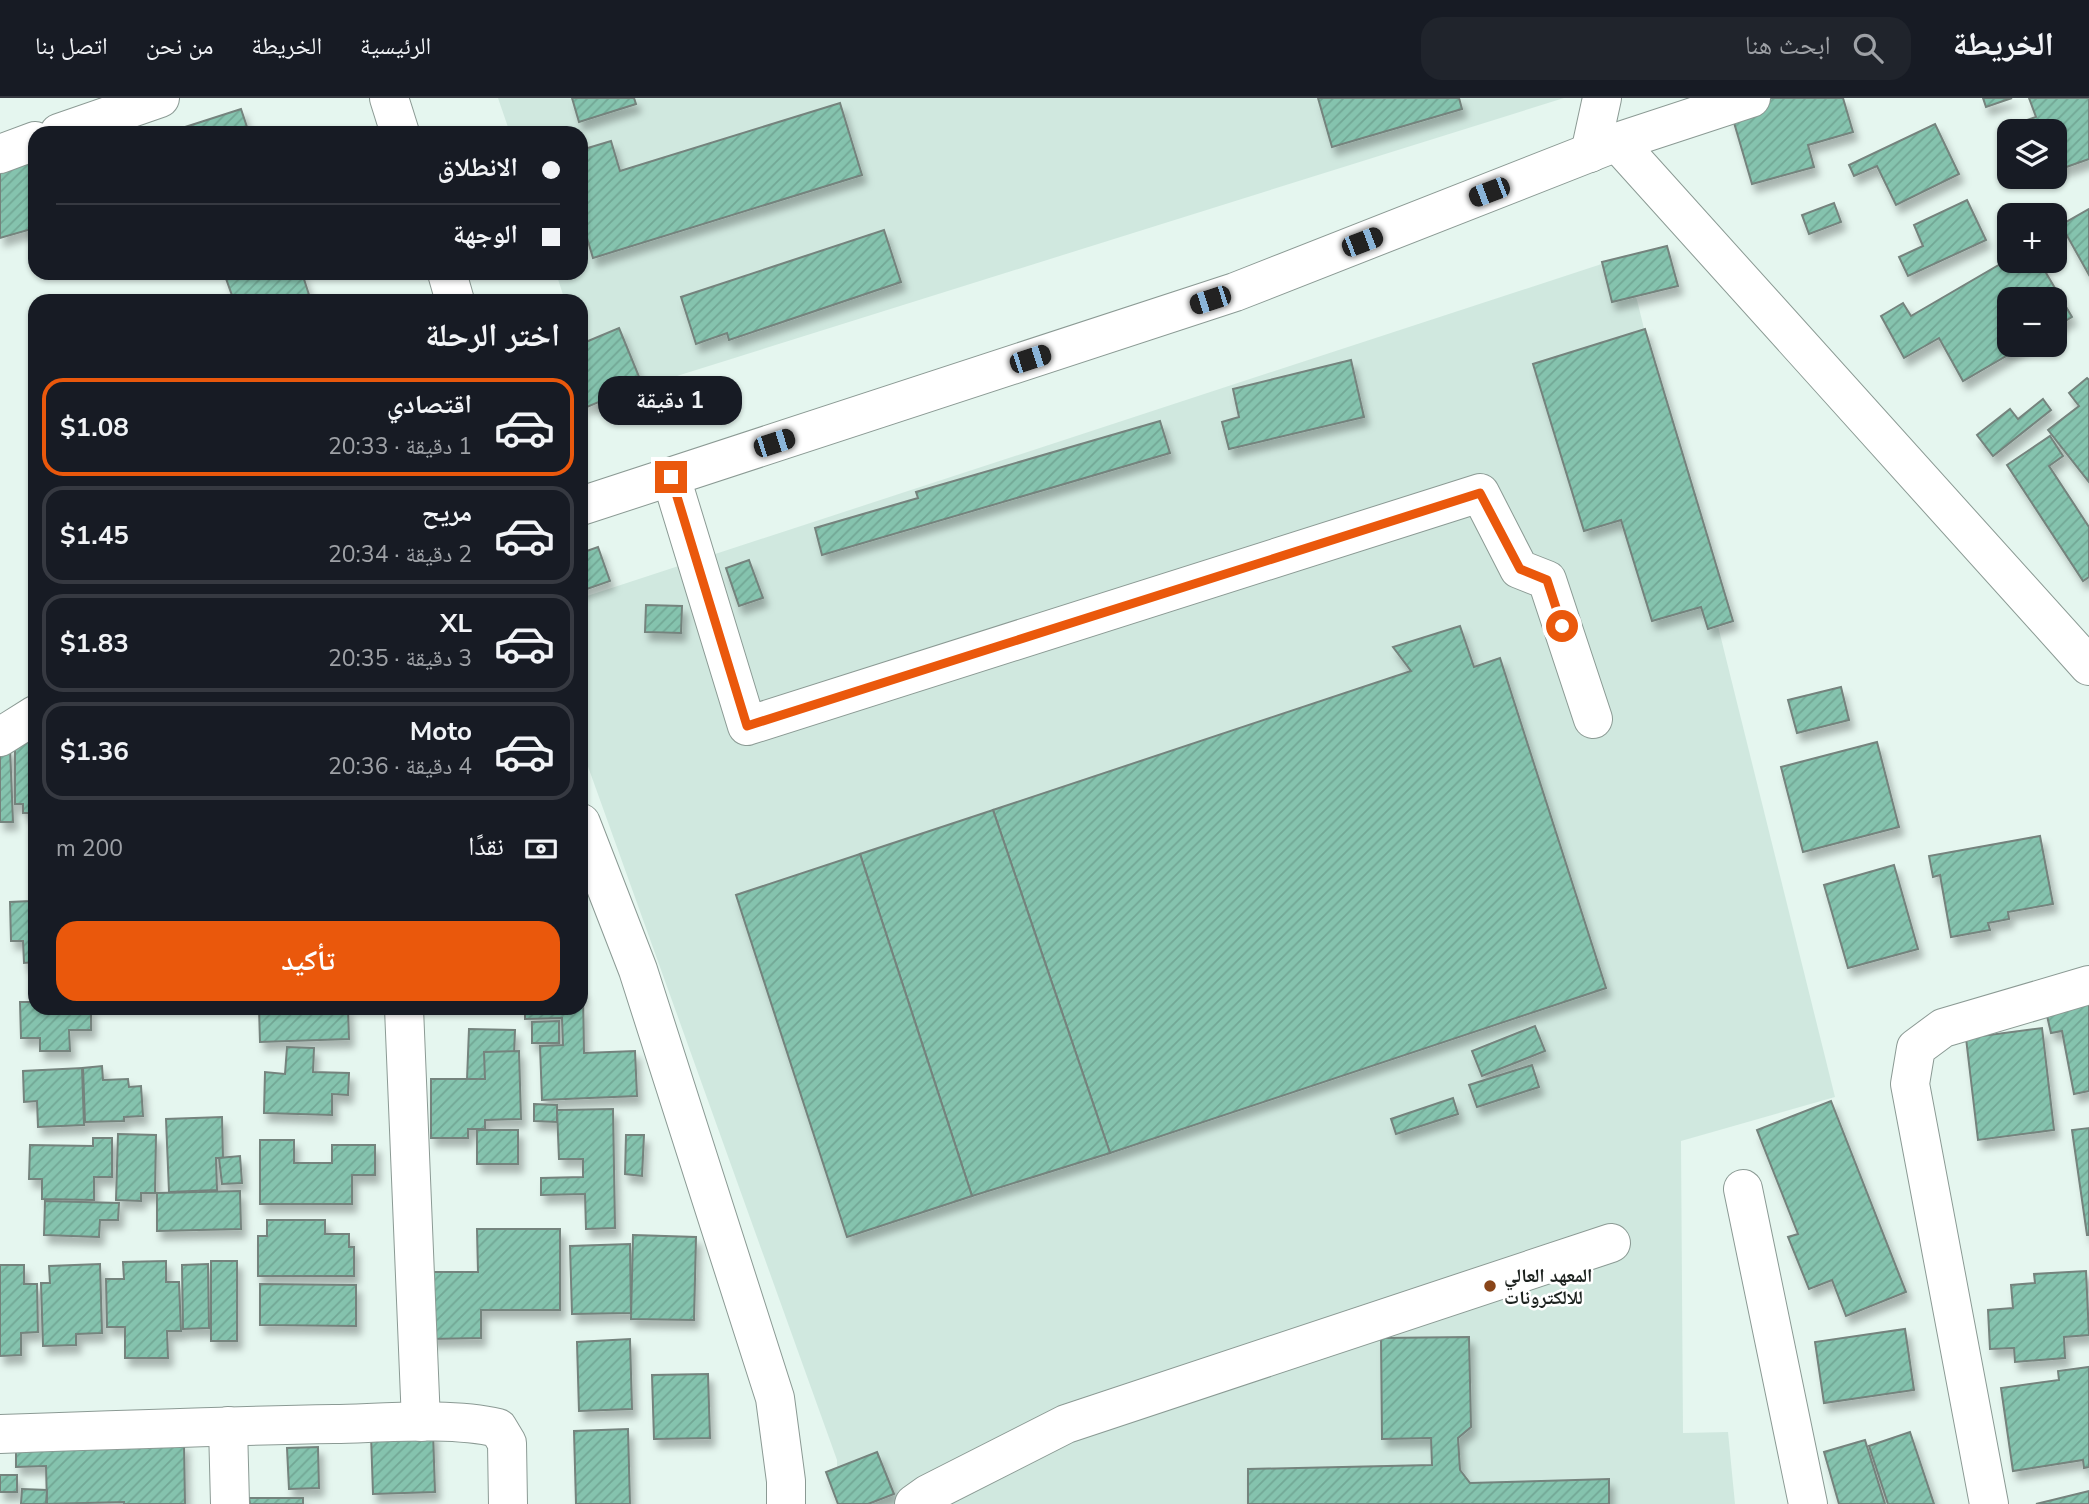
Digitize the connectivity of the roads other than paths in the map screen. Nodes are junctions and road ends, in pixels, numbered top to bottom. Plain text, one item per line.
1 (160, 98) edge
2 (1602, 98) edge
3 (1751, 98) edge
4 (122, 104) edge
5 (75, 126) edge
6 (28, 143) edge
7 (1604, 147) junction
8 (0, 153) edge
9 (671, 477) junction
10 (588, 504) edge
11 (2089, 666) edge
12 (28, 719) edge
13 (1593, 719) dead end
14 (0, 737) edge
15 (588, 841) edge
16 (2089, 985) edge
17 (404, 1015) edge
18 (1743, 1189) dead end
19 (1611, 1243) dead end
20 (421, 1422) junction
21 (228, 1426) junction
22 (0, 1434) edge
23 (230, 1504) edge
24 (508, 1504) edge
25 (786, 1504) edge
26 (914, 1504) edge
27 (1808, 1504) edge
28 (1989, 1504) edge

1 - 4 street
2 - 7 street
3 - 7 street
4 - 5 street
6 - 8 street
7 - 9 street
7 - 11 street
9 - 10 street
9 - 13 street
12 - 14 street
15 - 25 street
16 - 28 street
17 - 20 street
18 - 27 street
19 - 26 street
20 - 21 street
20 - 24 street
21 - 22 street
21 - 23 street

